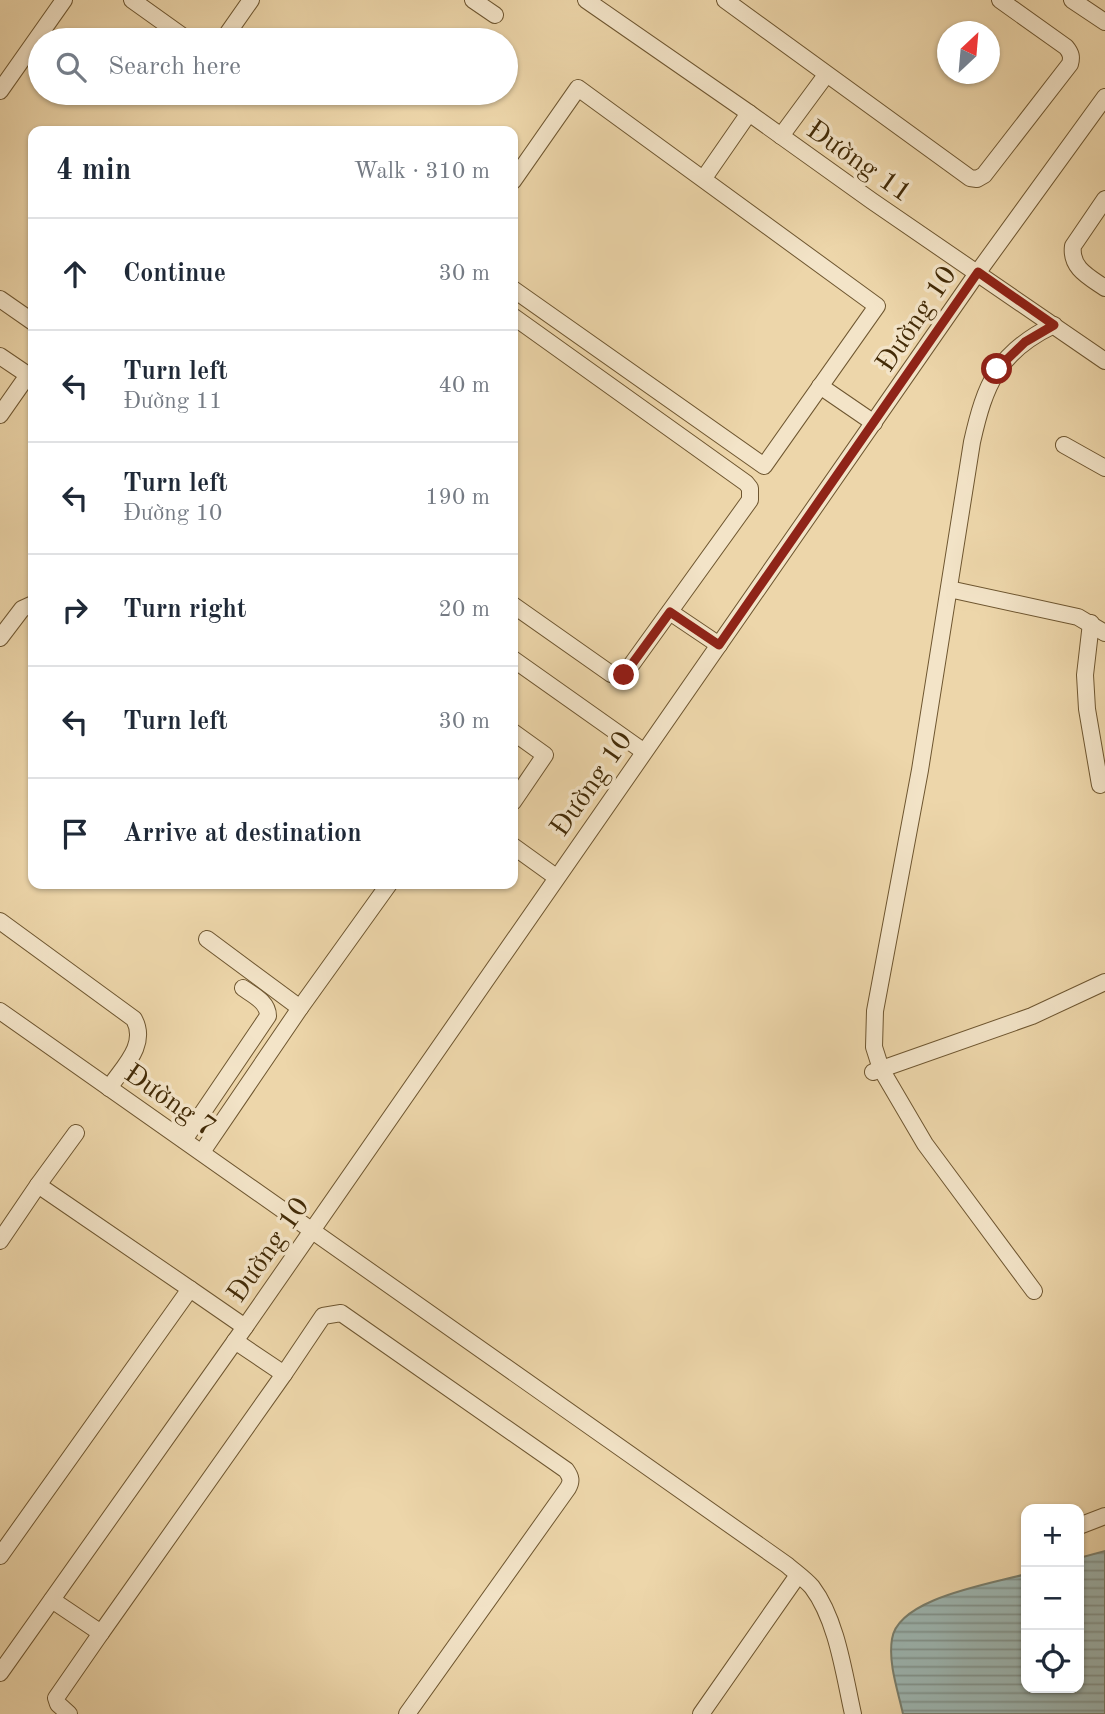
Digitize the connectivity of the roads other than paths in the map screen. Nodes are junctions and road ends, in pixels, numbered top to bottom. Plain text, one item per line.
1 (64, 0) edge
2 (132, 0) edge
3 (251, 0) edge
4 (473, 0) edge
5 (586, 0) edge
6 (725, 0) edge
7 (1000, 0) edge
8 (1072, 0) edge
9 (495, 15) dead end
10 (1105, 22) edge
11 (44, 28) edge
12 (171, 28) edge
13 (231, 28) edge
14 (28, 51) edge
15 (826, 75) junction
16 (0, 91) edge
17 (1105, 97) edge
18 (749, 113) junction
19 (781, 136) junction
20 (518, 174) edge
21 (704, 178) junction
22 (1105, 199) edge
23 (978, 272) junction
24 (1105, 288) edge
25 (518, 293) edge
26 (0, 299) edge
27 (28, 319) edge
28 (518, 320) edge
29 (1054, 325) junction
30 (0, 356) edge
31 (1105, 361) edge
32 (820, 386) junction
33 (0, 415) edge
34 (874, 423) junction
35 (1064, 445) dead end
36 (1105, 468) edge
37 (949, 589) junction
38 (28, 606) edge
39 (518, 608) edge
40 (670, 612) junction
41 (1091, 623) junction
42 (1105, 634) edge
43 (0, 638) edge
44 (719, 645) junction
45 (518, 663) edge
46 (518, 736) edge
47 (643, 751) junction
48 (1100, 785) dead end
49 (518, 795) edge
50 (518, 850) edge
51 (556, 877) junction
52 (385, 889) edge
53 (0, 921) edge
54 (207, 939) dead end
55 (1105, 982) edge
56 (243, 988) dead end
57 (300, 1008) junction
58 (0, 1011) edge
59 (877, 1070) junction
60 (108, 1088) junction
61 (76, 1133) dead end
62 (184, 1140) junction
63 (202, 1152) junction
64 (38, 1185) junction
65 (312, 1230) junction
66 (0, 1241) edge
67 (190, 1289) junction
68 (1034, 1291) dead end
69 (245, 1327) junction
70 (235, 1341) junction
71 (284, 1374) junction
72 (1105, 1516) edge
73 (1084, 1524) edge
74 (0, 1556) edge
75 (798, 1575) junction
76 (52, 1600) junction
77 (101, 1633) junction
78 (0, 1673) edge
79 (69, 1714) edge
80 (407, 1714) edge
81 (701, 1714) edge
82 (853, 1714) edge

1 - 11 street
2 - 12 street
3 - 13 street
4 - 9 street
5 - 18 street, Đường 11
6 - 15 street
7 - 15 street
8 - 10 street
14 - 16 street
15 - 19 street
17 - 23 street, Đường 10
18 - 19 street, Đường 11
18 - 21 street
19 - 23 street, Đường 11
20 - 21 street
21 - 32 street
22 - 24 street
23 - 29 street, Đường 11
23 - 34 street, Đường 10
25 - 32 street
26 - 27 street
28 - 40 street
29 - 31 street, Đường 11
29 - 37 street
30 - 33 street
32 - 34 street
34 - 44 street, Đường 10
35 - 36 street
37 - 41 street
37 - 59 street
38 - 43 street
39 - 40 street
40 - 44 street
41 - 42 street
41 - 48 street
44 - 47 street, Đường 10
45 - 47 street
46 - 49 street
47 - 51 street, Đường 10
50 - 51 street
51 - 65 street, Đường 10
52 - 57 street
53 - 60 street
54 - 57 street
55 - 59 street
56 - 62 street
57 - 63 street
58 - 60 street, Đường 7
59 - 68 street
60 - 62 street, Đường 7
61 - 64 street
62 - 63 street, Đường 7
63 - 65 street, Đường 7
64 - 66 street
64 - 67 street
65 - 69 street, Đường 10
65 - 75 street, Đường 7
67 - 69 street
67 - 74 street
69 - 70 street, Đường 10
70 - 71 street
70 - 76 street, Đường 10
71 - 77 street
71 - 80 street
72 - 73 street
75 - 81 street
75 - 82 street, Đường 7
76 - 77 street
76 - 78 street, Đường 10
77 - 79 street

